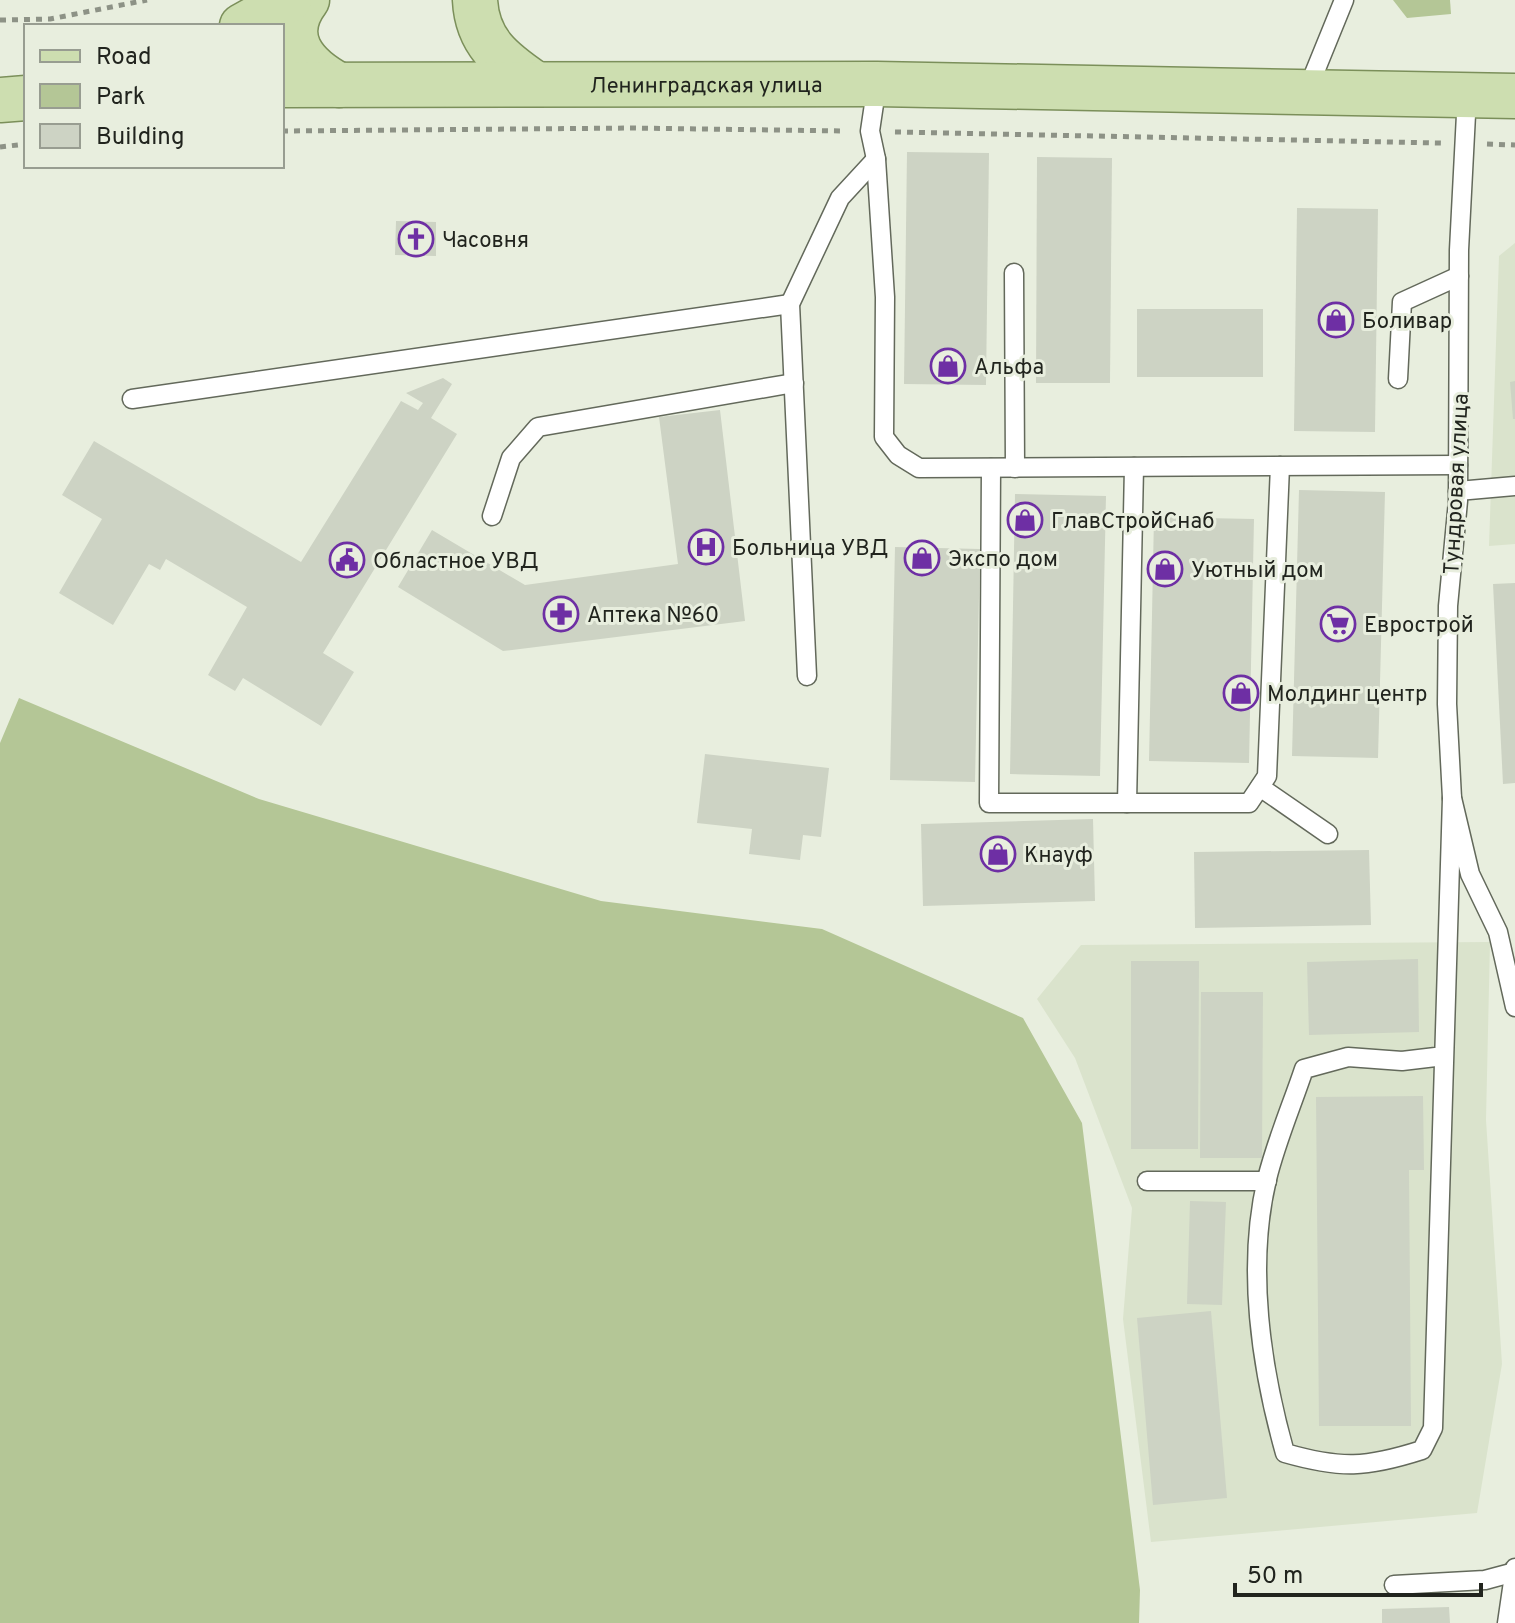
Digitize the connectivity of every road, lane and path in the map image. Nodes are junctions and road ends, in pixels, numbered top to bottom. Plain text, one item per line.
1 (147, 0) edge
2 (475, 0) edge
3 (1344, 0) edge
4 (275, 8) edge
5 (0, 20) edge
6 (534, 83) junction
7 (877, 84) junction
8 (284, 85) edge
9 (339, 85) junction
10 (1307, 91) junction
11 (1467, 95) junction
12 (1515, 96) edge
13 (24, 98) edge
14 (0, 100) edge
15 (24, 144) edge
16 (0, 147) edge
17 (876, 159) junction
18 (1014, 273) dead end
19 (1459, 276) junction
20 (790, 304) junction
21 (1398, 379) dead end
22 (794, 383) junction
23 (132, 399) dead end
24 (1458, 465) junction
25 (1280, 466) junction
26 (1134, 467) junction
27 (991, 468) junction
28 (1015, 468) junction
29 (1515, 486) edge
30 (1458, 491) junction
31 (492, 516) dead end
32 (807, 676) dead end
33 (1260, 787) junction
34 (1452, 798) junction
35 (1127, 803) junction
36 (1328, 834) dead end
37 (1515, 1007) edge
38 (1444, 1056) junction
39 (1147, 1181) dead end
40 (1267, 1181) junction
41 (1515, 1570) edge
42 (1394, 1585) dead end
43 (1507, 1623) edge

1 - 5 path
2 - 6 main road
3 - 10 lane
4 - 9 main road
6 - 7 main road, Ленинградская улица
6 - 9 main road, Ленинградская улица
7 - 10 main road
7 - 17 lane
8 - 9 main road, Ленинградская улица
10 - 11 main road
11 - 12 main road
11 - 19 lane, Тундровая улица
13 - 14 main road
15 - 16 path
17 - 20 lane
17 - 27 lane
18 - 28 lane
19 - 21 lane
19 - 24 lane, Тундровая улица
20 - 22 lane
20 - 23 lane
22 - 31 lane
22 - 32 lane
24 - 25 lane
24 - 30 lane, Тундровая улица
25 - 26 lane
25 - 33 lane
26 - 28 lane
26 - 35 lane
27 - 28 lane
27 - 35 lane
29 - 30 lane
30 - 34 lane, Тундровая улица
33 - 35 lane
33 - 36 lane
34 - 37 lane, Тундровая улица
34 - 38 lane
38 - 40 lane
38 - 40 lane
39 - 40 lane
41 - 42 lane
41 - 43 lane

